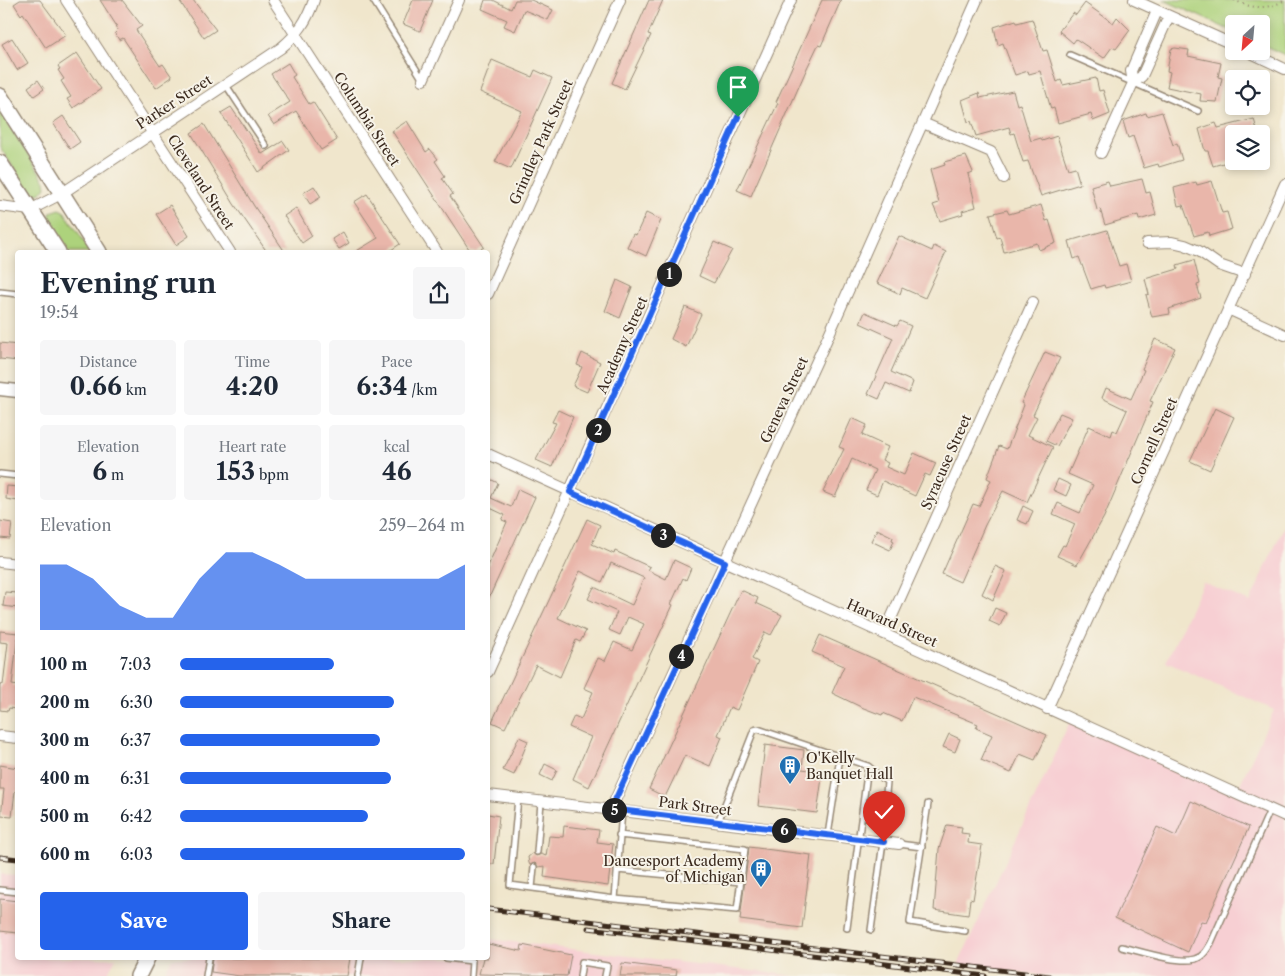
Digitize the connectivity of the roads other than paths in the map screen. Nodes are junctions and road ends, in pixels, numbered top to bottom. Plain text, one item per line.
1 (66, 0) edge
2 (273, 0) edge
3 (314, 0) edge
4 (373, 0) edge
5 (459, 0) edge
6 (620, 0) edge
7 (791, 0) edge
8 (977, 0) edge
9 (1134, 0) edge
10 (1157, 11) junction
11 (1169, 16) junction
12 (296, 36) junction
13 (1225, 41) edge
14 (1070, 55) dead end
15 (1267, 60) edge
16 (1285, 68) edge
17 (423, 80) joint
18 (1133, 82) junction
19 (226, 84) junction
20 (0, 96) edge
21 (1198, 111) dead end
22 (923, 123) junction
23 (152, 132) junction
24 (266, 146) dead end
25 (1100, 153) dead end
26 (0, 163) edge
27 (1004, 178) dead end
28 (1285, 184) edge
29 (61, 194) junction
30 (0, 206) edge
31 (30, 210) junction
32 (1147, 243) dead end
33 (57, 250) edge
34 (98, 250) edge
35 (229, 250) edge
36 (436, 250) edge
37 (1244, 274) junction
38 (490, 290) edge
39 (0, 292) edge
40 (15, 294) edge
41 (1033, 302) dead end
42 (1228, 309) junction
43 (1285, 335) edge
44 (0, 389) edge
45 (15, 391) edge
46 (490, 458) edge
47 (0, 474) edge
48 (15, 476) edge
49 (570, 492) junction
50 (0, 562) edge
51 (725, 562) junction
52 (15, 564) edge
53 (884, 634) junction
54 (490, 668) edge
55 (1047, 709) junction
56 (0, 736) edge
57 (15, 738) edge
58 (840, 757) junction
59 (868, 766) junction
60 (490, 795) edge
61 (518, 798) junction
62 (542, 801) junction
63 (928, 804) dead end
64 (1270, 809) junction
65 (617, 810) junction
66 (862, 816) junction
67 (1285, 816) edge
68 (718, 822) junction
69 (620, 834) junction
70 (828, 835) junction
71 (859, 839) junction
72 (884, 842) junction
73 (900, 844) joint
74 (922, 847) junction
75 (536, 852) dead end
76 (534, 867) dead end
77 (617, 870) junction
78 (741, 882) junction
79 (532, 888) junction
80 (0, 890) edge
81 (15, 892) edge
82 (615, 899) junction
83 (847, 928) dead end
84 (870, 930) dead end
85 (965, 931) dead end
86 (1122, 947) dead end
87 (146, 960) edge
88 (209, 960) edge
89 (361, 960) edge
90 (463, 960) edge
91 (138, 976) edge
92 (206, 976) edge
93 (358, 976) edge
94 (471, 976) edge
95 (580, 976) edge
96 (605, 976) edge

1 - 23 street, Cleveland Street
2 - 12 street, Columbia Street
3 - 12 street, Parker Street
4 - 17 lane
5 - 17 street
6 - 38 street, Grindley Park Street
7 - 49 street, Academy Street
8 - 22 street, Geneva Street
9 - 10 street
10 - 11 street
10 - 18 street
11 - 13 street
11 - 18 street
12 - 19 street, Parker Street
12 - 36 street, Columbia Street
14 - 18 lane
15 - 16 street
18 - 21 lane
18 - 25 street
19 - 23 street, Parker Street
19 - 24 lane
20 - 29 main road
22 - 27 street
22 - 51 street, Geneva Street
23 - 29 street, Parker Street
23 - 35 street, Cleveland Street
26 - 31 main road
28 - 37 street, Cornell Street
29 - 31 street, Parker Street
29 - 34 main road
30 - 31 street
31 - 33 main road
32 - 37 street
37 - 42 street, Cornell Street
39 - 40 lane
41 - 53 street, Syracuse Street
42 - 43 street
42 - 55 street, Cornell Street
44 - 45 street
46 - 49 street, Harvard Street
47 - 48 lane
49 - 51 street, Harvard Street
49 - 54 street, Academy Street
50 - 52 street
51 - 53 street, Harvard Street
51 - 65 street, Geneva Street
53 - 55 street, Harvard Street
55 - 64 street, Harvard Street
56 - 57 street
58 - 59 lane
58 - 68 lane
58 - 70 lane
59 - 66 lane
59 - 66 lane
60 - 61 street, Park Street
61 - 62 street, Park Street
61 - 79 lane
62 - 65 street, Park Street
62 - 75 lane
63 - 74 lane
64 - 67 street, Harvard Street
64 - 86 lane
65 - 68 street, Park Street
65 - 69 lane
66 - 71 lane
68 - 70 street, Park Street
69 - 77 lane
69 - 78 lane
70 - 71 street, Park Street
71 - 72 street, Park Street
71 - 83 lane
72 - 73 street, Park Street
72 - 84 lane
73 - 74 lane
74 - 85 lane
76 - 79 lane
77 - 78 lane
77 - 82 lane
78 - 82 lane
79 - 82 lane
80 - 81 lane
87 - 91 main road
88 - 92 lane
89 - 93 lane
90 - 94 lane
95 - 96 lane

